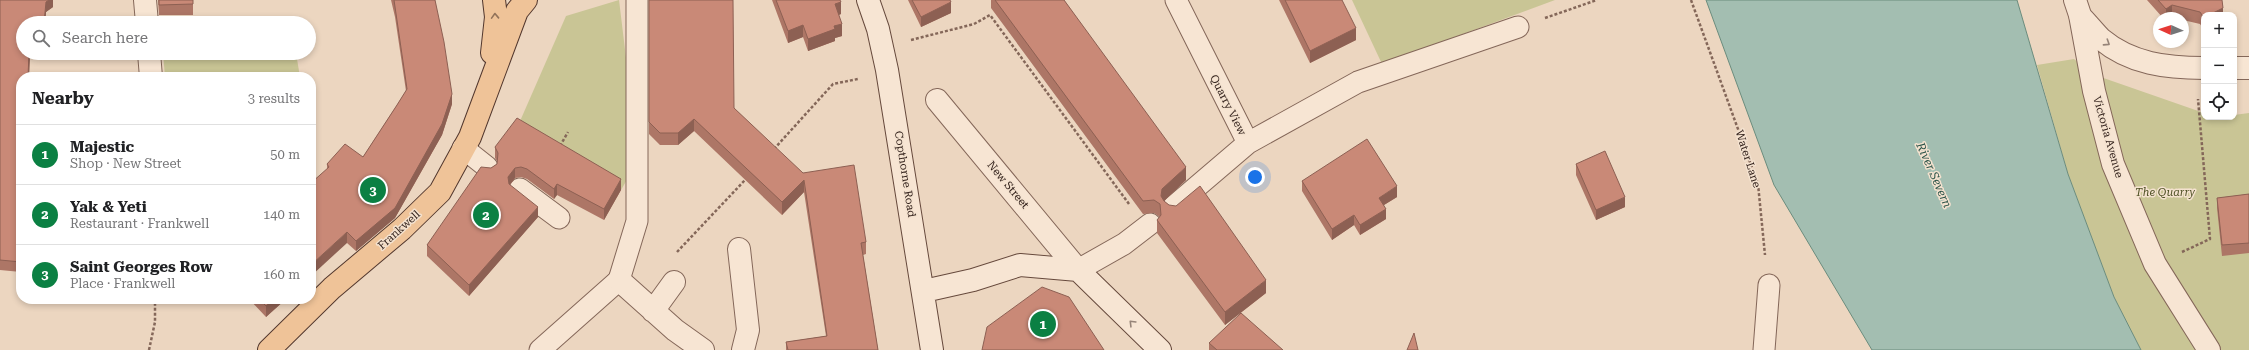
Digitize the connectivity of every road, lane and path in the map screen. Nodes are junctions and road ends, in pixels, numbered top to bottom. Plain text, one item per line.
1 (145, 0) edge
2 (494, 0) edge
3 (526, 0) edge
4 (637, 0) edge
5 (868, 0) edge
6 (1176, 0) edge
7 (1597, 0) edge
8 (1691, 0) edge
9 (2077, 8) edge
10 (146, 16) edge
11 (1518, 27) joint
12 (907, 41) dead end
13 (150, 60) edge
14 (2200, 68) edge
15 (2237, 68) edge
16 (2249, 68) edge
17 (151, 72) edge
18 (858, 78) dead end
19 (489, 82) junction
20 (937, 100) dead end
21 (568, 132) dead end
22 (1248, 143) junction
23 (464, 148) junction
24 (557, 152) edge
25 (770, 154) edge
26 (487, 167) edge
27 (745, 180) edge
28 (520, 189) dead end
29 (1173, 207) edge
30 (559, 218) dead end
31 (1148, 225) joint
32 (2210, 238) dead end
33 (739, 249) dead end
34 (1078, 270) junction
35 (619, 280) junction
36 (674, 282) joint
37 (1769, 285) joint
38 (924, 291) junction
39 (155, 304) edge
40 (316, 304) edge
41 (316, 304) edge
42 (653, 311) junction
43 (149, 350) edge
44 (269, 350) edge
45 (540, 350) edge
46 (703, 350) edge
47 (743, 350) edge
48 (932, 350) edge
49 (1160, 350) edge
50 (1764, 350) edge
51 (2209, 350) edge

1 - 10 street
19 -> 2 main road, Frankwell
3 - 19 main road, Frankwell
4 - 35 lane
5 - 38 street, Copthorne Road
6 - 22 lane, Quarry View
7 - 11 path
8 - 37 path, Water Lane
9 -> 14 street
9 - 51 street, Victoria Avenue
11 - 22 lane
12 - 31 path
13 - 17 street
14 - 32 path
15 - 16 street
18 - 25 path
19 - 23 main road, Frankwell
20 - 34 street, New Street
21 - 24 path
22 - 29 lane, Quarry View
23 - 26 lane
23 - 40 main road, Frankwell
27 - 36 path
28 - 30 lane
31 - 34 lane
33 - 47 street
34 - 38 street
49 -> 34 street, New Street
35 - 42 street
35 - 45 lane
36 - 42 street
37 - 50 lane
38 - 48 street, Copthorne Road
39 - 43 path
41 - 44 main road, Frankwell
42 - 46 street

